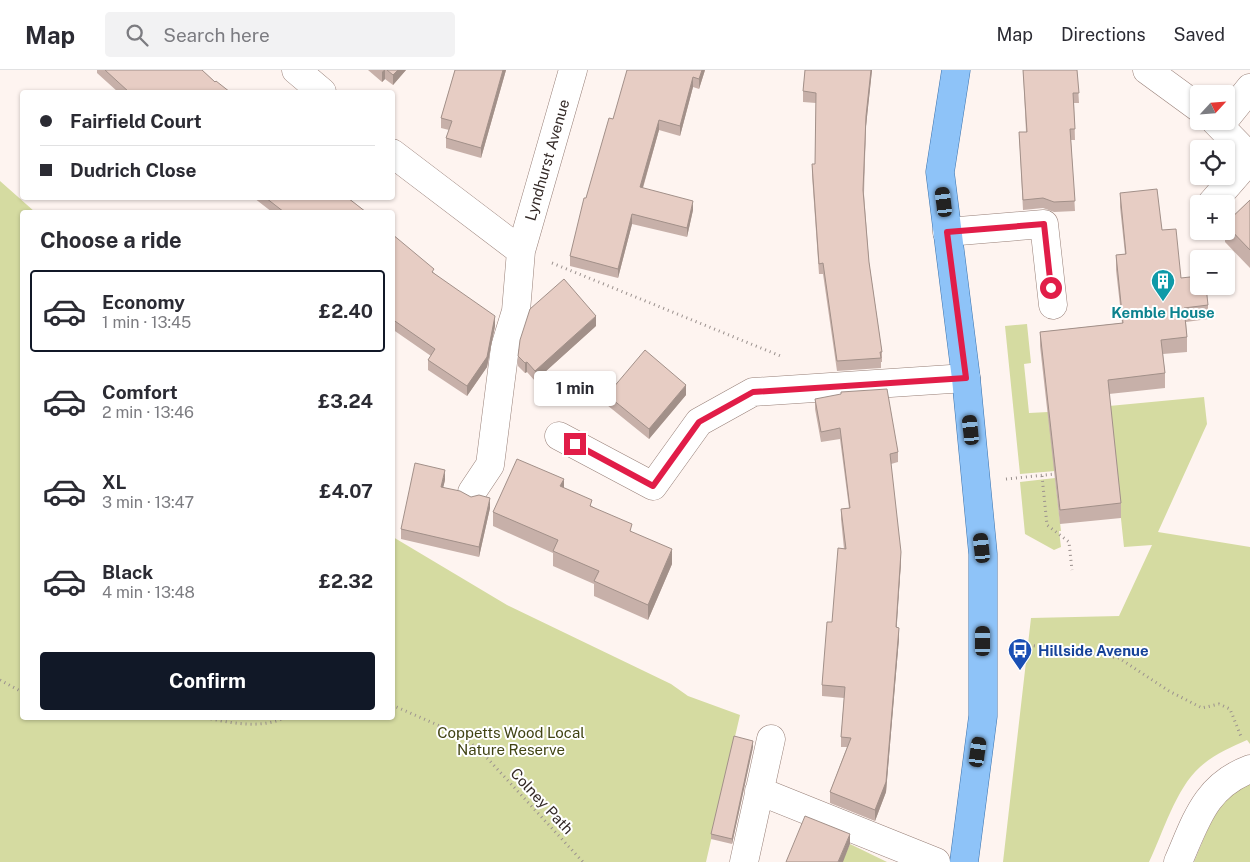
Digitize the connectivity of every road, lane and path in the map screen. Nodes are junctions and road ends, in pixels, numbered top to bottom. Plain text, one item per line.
1 (296, 70) edge
2 (573, 70) edge
3 (956, 70) edge
4 (1147, 70) edge
5 (1250, 88) edge
6 (320, 90) edge
7 (1190, 101) edge
8 (1235, 106) edge
9 (1227, 130) edge
10 (395, 155) edge
11 (1250, 158) edge
12 (1219, 195) edge
13 (947, 232) junction
14 (521, 250) junction
15 (1053, 305) dead end
16 (786, 358) dead end
17 (966, 378) junction
18 (559, 436) dead end
19 (1055, 474) edge
20 (1042, 476) junction
21 (976, 483) junction
22 (472, 492) dead end
23 (1072, 570) dead end
24 (1029, 644) dead end
25 (0, 680) edge
26 (20, 691) edge
27 (395, 706) edge
28 (222, 720) edge
29 (279, 720) edge
30 (771, 739) dead end
31 (1244, 742) dead end
32 (1250, 769) edge
33 (760, 791) junction
34 (583, 862) edge
35 (744, 862) edge
36 (936, 862) edge
37 (964, 862) edge
38 (1178, 862) edge

1 - 6 street
2 - 14 street, Lyndhurst Avenue
3 - 13 main road
4 - 7 street
5 - 8 street
9 - 11 street
10 - 14 street
11 - 12 street
13 - 15 street
13 - 17 main road
14 - 16 path
14 - 22 street, Lyndhurst Avenue
17 - 18 street
17 - 21 main road
19 - 20 path
20 - 21 path
20 - 23 path
21 - 37 main road
24 - 31 path
25 - 26 path
27 - 34 path, Colney Path
28 - 29 path
30 - 33 street
32 - 38 street
33 - 35 street
33 - 36 street

